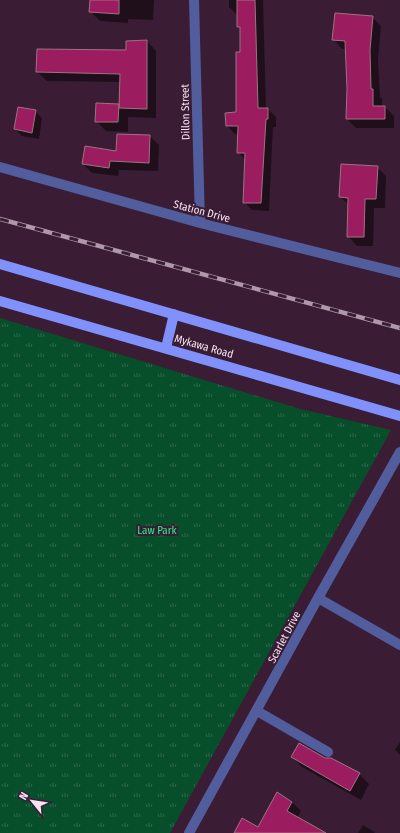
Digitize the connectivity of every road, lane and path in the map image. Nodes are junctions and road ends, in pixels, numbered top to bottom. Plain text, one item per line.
1 (194, 0) edge
2 (0, 167) edge
3 (200, 223) junction
4 (0, 264) edge
5 (400, 273) edge
6 (0, 301) edge
7 (174, 314) junction
8 (166, 348) junction
9 (400, 380) edge
10 (400, 416) edge
11 (400, 452) edge
12 (318, 598) junction
13 (400, 645) edge
14 (257, 711) junction
15 (328, 752) dead end
16 (189, 833) edge

1 - 3 street, Dillon Street
2 - 3 street, Station Drive
3 - 5 street, Station Drive
4 - 7 main road, Mykawa Road
6 - 8 main road, Mykawa Road
7 - 8 main road
7 - 9 main road, Mykawa Road
8 - 10 main road, Mykawa Road
11 - 12 street, Scarlet Drive
12 - 13 street
12 - 14 street, Scarlet Drive
14 - 15 street
14 - 16 street, Scarlet Drive

